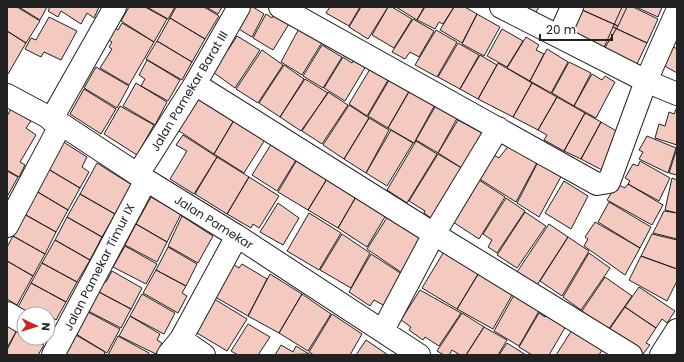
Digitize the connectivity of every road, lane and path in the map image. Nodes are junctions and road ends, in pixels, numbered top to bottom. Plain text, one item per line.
1 (115, 7) edge
2 (239, 7) edge
3 (280, 7) edge
4 (501, 7) edge
5 (572, 7) edge
6 (677, 11) edge
7 (559, 36) junction
8 (646, 81) junction
9 (194, 84) junction
10 (677, 94) edge
11 (7, 95) edge
12 (56, 122) junction
13 (498, 128) junction
14 (142, 177) junction
15 (7, 226) edge
16 (434, 234) junction
17 (237, 236) junction
18 (7, 313) edge
19 (16, 319) edge
20 (383, 330) junction
21 (677, 330) edge
22 (56, 340) edge
23 (174, 347) edge
24 (204, 355) edge
25 (419, 355) edge
26 (631, 355) edge
27 (661, 355) edge

1 - 12 street
2 - 9 street, Jalan Pamekar Barat III
3 - 13 street
4 - 7 street
5 - 7 street
6 - 8 street
7 - 8 street
8 - 10 street
8 - 13 street
9 - 14 street, Jalan Pamekar Barat III
9 - 16 street
11 - 12 street, Jalan Pamekar
12 - 14 street, Jalan Pamekar
12 - 15 street
13 - 16 street
14 - 17 street, Jalan Pamekar
14 - 22 street, Jalan Pamekar Timur IX
16 - 20 street
16 - 26 street
17 - 20 street, Jalan Pamekar
17 - 23 street
18 - 19 street
20 - 25 street, Jalan Pamekar
21 - 27 street
23 - 24 street

